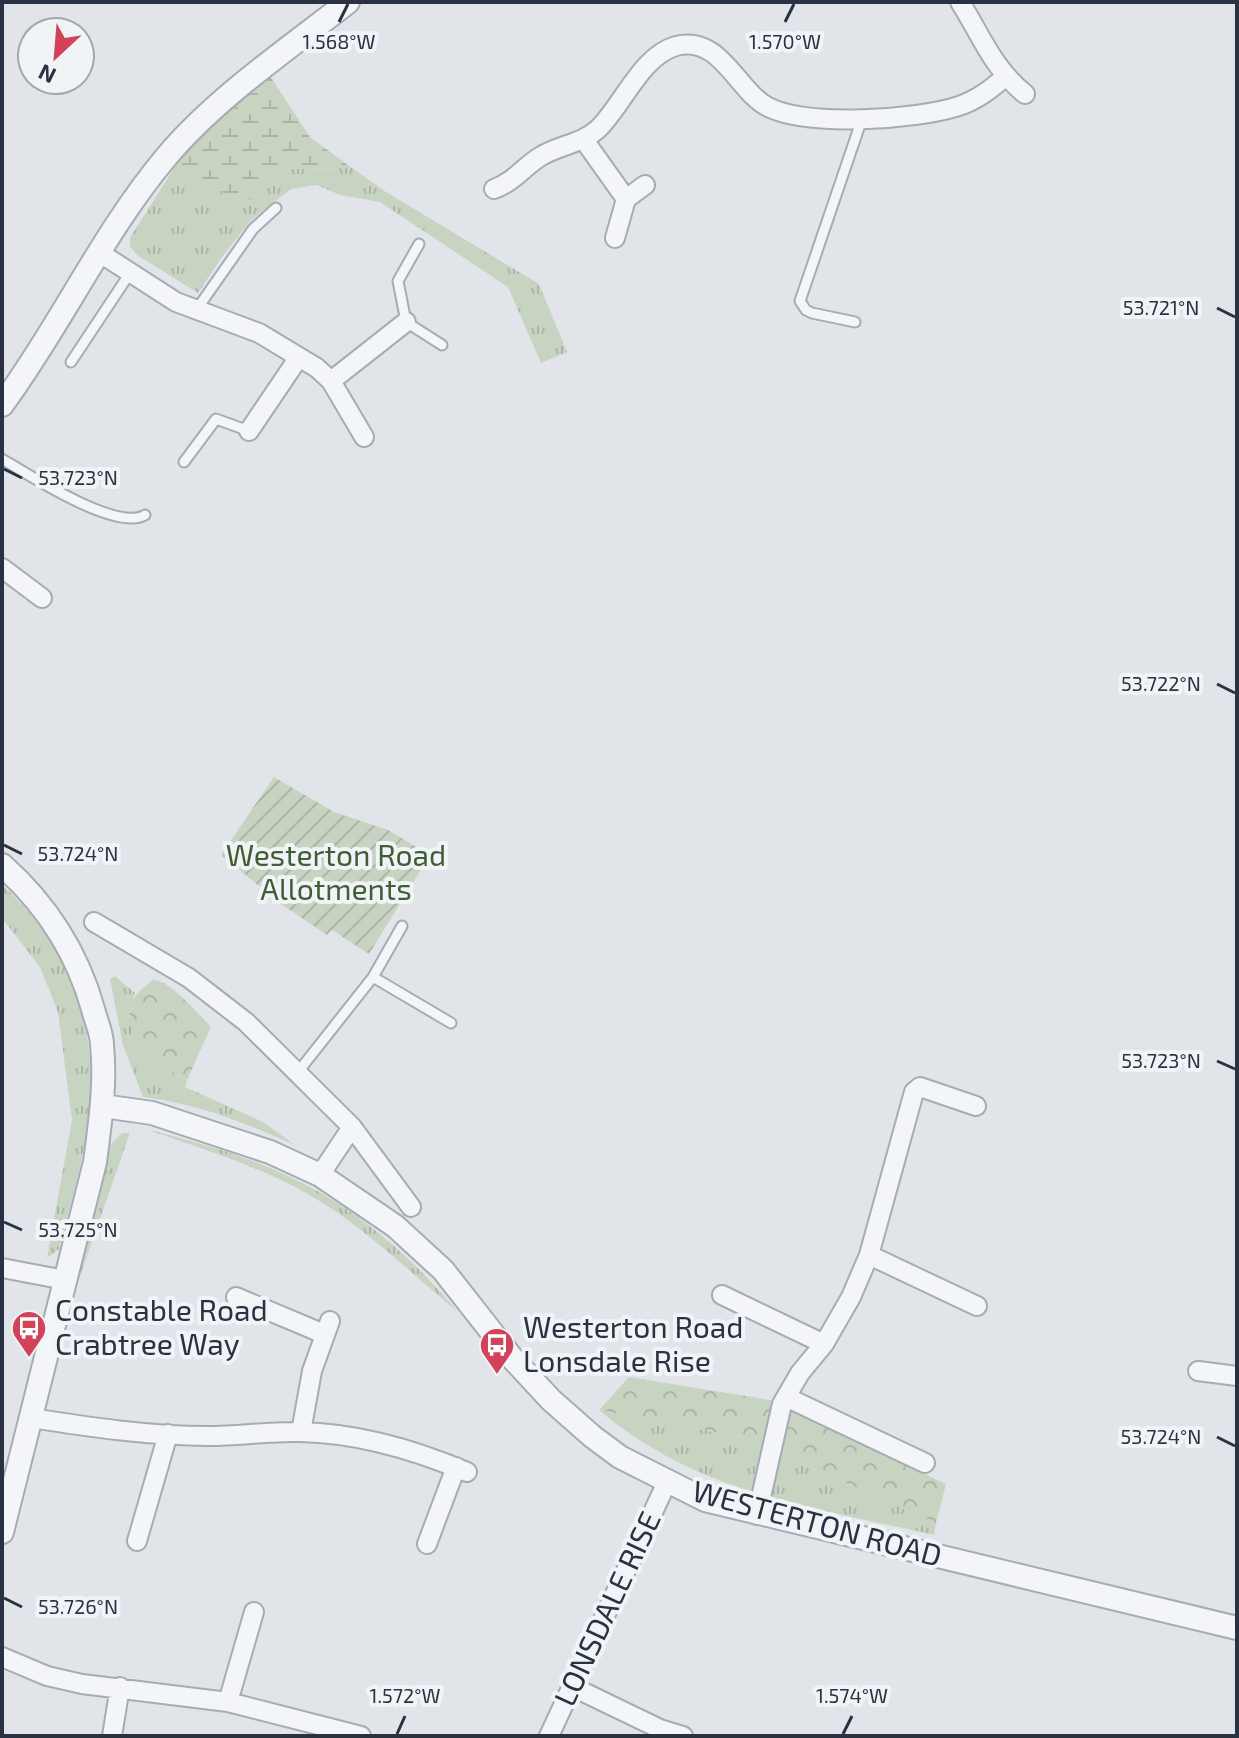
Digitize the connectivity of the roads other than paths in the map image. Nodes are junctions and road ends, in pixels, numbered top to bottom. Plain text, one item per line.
1 (348, 2) edge
2 (960, 2) edge
3 (1005, 77) junction
4 (1025, 94) dead end
5 (862, 119) junction
6 (584, 140) junction
7 (645, 185) dead end
8 (494, 189) dead end
9 (626, 199) junction
10 (276, 208) dead end
11 (615, 238) dead end
12 (419, 244) dead end
13 (100, 253) junction
14 (130, 273) junction
15 (197, 309) junction
16 (406, 322) junction
17 (855, 322) dead end
18 (442, 345) dead end
19 (299, 357) junction
20 (71, 362) dead end
21 (331, 381) junction
22 (2, 405) edge
23 (249, 431) joint
24 (364, 437) dead end
25 (2, 459) edge
26 (184, 462) dead end
27 (145, 515) dead end
28 (2, 568) edge
29 (42, 598) dead end
30 (2, 865) edge
31 (94, 922) dead end
32 (402, 926) dead end
33 (373, 977) junction
34 (451, 1023) dead end
35 (298, 1072) junction
36 (103, 1106) junction
37 (976, 1106) dead end
38 (352, 1127) junction
39 (320, 1175) junction
40 (411, 1207) dead end
41 (869, 1255) junction
42 (2, 1268) edge
43 (65, 1280) junction
44 (722, 1295) dead end
45 (236, 1297) dead end
46 (977, 1306) dead end
47 (824, 1344) junction
48 (1198, 1371) dead end
49 (1237, 1376) edge
50 (786, 1397) junction
51 (31, 1418) junction
52 (301, 1432) junction
53 (168, 1434) junction
54 (925, 1463) dead end
55 (667, 1482) junction
56 (757, 1515) junction
57 (2, 1530) edge
58 (137, 1541) dead end
59 (427, 1544) dead end
60 (254, 1612) dead end
61 (1237, 1628) edge
62 (2, 1657) edge
63 (120, 1687) junction
64 (573, 1687) junction
65 (228, 1702) junction
66 (332, 1732) edge
67 (112, 1736) edge
68 (361, 1736) edge
69 (549, 1736) edge
70 (683, 1736) edge

1 - 13 street
2 - 3 street
3 - 4 street
3 - 5 street
5 - 6 street
5 - 17 lane
6 - 8 street
6 - 9 street
7 - 9 street
9 - 11 street
10 - 15 lane
12 - 16 lane
13 - 14 street
13 - 22 street
14 - 15 street
14 - 20 lane
15 - 19 street
16 - 18 lane
16 - 21 street
19 - 21 street
19 - 23 street
21 - 24 street
23 - 26 lane
25 - 27 lane
28 - 29 street
30 - 36 street
31 - 35 street
32 - 33 lane
33 - 34 lane
33 - 35 lane
35 - 38 street
36 - 39 street, WESTERTON ROAD
36 - 43 street
37 - 41 street
38 - 39 street
38 - 40 street
39 - 55 street, WESTERTON ROAD
41 - 46 street
41 - 47 street
42 - 43 street
43 - 51 street
44 - 47 street
45 - 52 street
47 - 50 street
48 - 49 street
50 - 54 street
50 - 56 street
51 - 53 street
51 - 57 street
52 - 53 street
52 - 59 street
53 - 58 street
55 - 56 street, WESTERTON ROAD
55 - 64 street, LONSDALE RISE
56 - 61 street, WESTERTON ROAD
60 - 65 street
62 - 63 street
63 - 65 street
63 - 67 street
64 - 69 street, LONSDALE RISE
64 - 70 street
65 - 66 street
66 - 68 street

